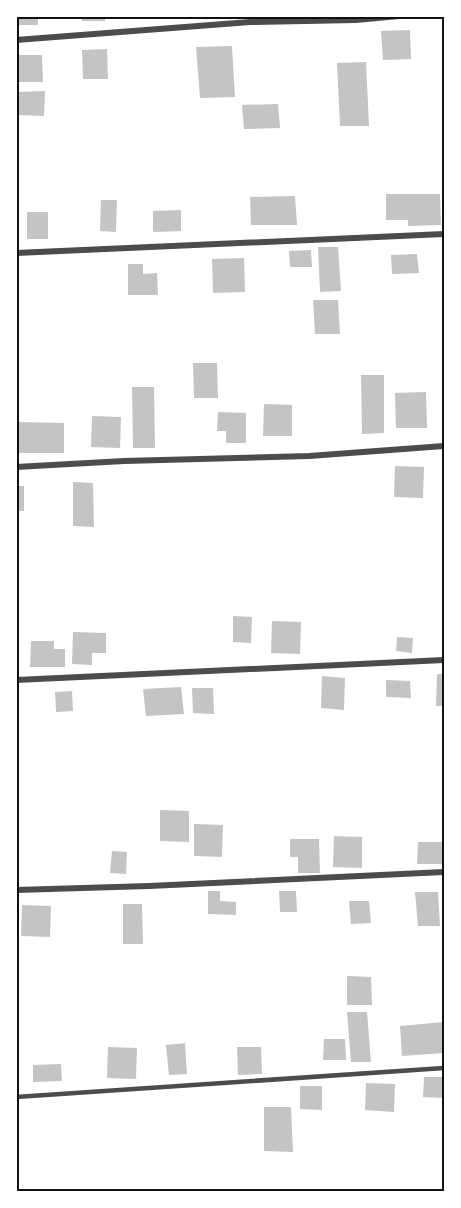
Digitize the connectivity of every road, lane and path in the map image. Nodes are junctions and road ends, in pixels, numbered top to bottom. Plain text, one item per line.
1 (399, 16) edge
2 (16, 40) edge
3 (444, 234) edge
4 (16, 253) edge
5 (444, 446) edge
6 (16, 467) edge
7 (444, 660) edge
8 (16, 680) edge
9 (444, 872) edge
10 (16, 890) edge
11 (444, 1068) edge
12 (16, 1097) edge

1 - 2 street
3 - 4 street
5 - 6 street
7 - 8 street
9 - 10 street
11 - 12 lane

